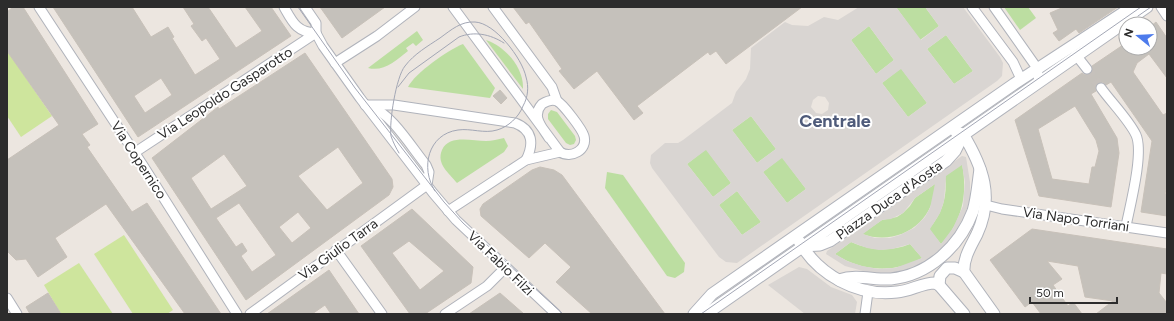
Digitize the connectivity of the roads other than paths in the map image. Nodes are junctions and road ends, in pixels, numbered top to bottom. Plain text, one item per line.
1 (39, 7) edge
2 (284, 7) edge
3 (305, 7) edge
4 (415, 7) edge
5 (453, 7) edge
6 (494, 7) edge
7 (972, 7) edge
8 (994, 7) edge
9 (1132, 7) edge
10 (1147, 7) edge
11 (1161, 7) edge
12 (1167, 16) edge
13 (316, 34) junction
14 (1074, 52) junction
15 (335, 63) junction
16 (1037, 68) junction
17 (1087, 70) tunnel mouth
18 (1021, 79) junction
19 (1039, 82) junction
20 (1101, 88) tunnel mouth
21 (557, 101) junction
22 (367, 105) junction
23 (948, 130) junction
24 (963, 134) junction
25 (549, 138) junction
26 (560, 152) junction
27 (134, 153) junction
28 (526, 160) junction
29 (981, 168) junction
30 (427, 185) junction
31 (986, 205) junction
32 (448, 211) junction
33 (1126, 226) junction
34 (1167, 233) edge
35 (799, 242) junction
36 (336, 250) junction
37 (506, 267) junction
38 (966, 274) junction
39 (839, 280) junction
40 (943, 289) junction
41 (868, 292) junction
42 (712, 294) junction
43 (7, 298) edge
44 (719, 305) junction
45 (17, 314) edge
46 (237, 314) edge
47 (250, 314) edge
48 (382, 314) edge
49 (446, 314) edge
50 (556, 314) edge
51 (694, 314) edge
52 (706, 314) edge
53 (865, 314) edge
54 (964, 314) edge
55 (994, 314) edge

1 - 27 street, Via Copernico
2 - 13 street
3 - 13 street
4 - 15 street
5 - 25 street
6 - 21 street
7 - 18 street
8 - 16 street
9 - 14 street
10 - 14 street
11 - 12 street
13 - 15 street
13 - 27 street, Via Leopoldo Gasparotto
14 - 16 street, Piazza Duca d'Aosta
14 - 17 street
14 - 19 street, Piazza Duca d'Aosta
15 - 22 street, Via Fabio Filzi
16 - 18 street, Piazza Duca d'Aosta
16 - 19 street
18 - 23 street, Piazza Duca d'Aosta
19 - 24 street, Piazza Duca d'Aosta
20 - 33 street
21 - 25 street
21 - 26 street
22 - 28 street
22 - 30 street, Via Fabio Filzi
22 - 30 street
23 - 24 street
23 - 35 street, Piazza Duca d'Aosta
24 - 29 street
24 - 35 street, Piazza Duca d'Aosta
25 - 26 street
26 - 28 street
27 - 46 street, Via Copernico
28 - 32 street
29 - 31 street
29 - 39 street
30 - 32 street, Via Fabio Filzi
30 - 36 street, Via Giulio Tarra
31 - 33 street, Via Napo Torriani
31 - 38 street
32 - 37 street, Via Fabio Filzi
33 - 34 street, Via Napo Torriani
35 - 39 street
35 - 42 street, Piazza Duca d'Aosta
35 - 44 street, Piazza Duca d'Aosta
36 - 47 street, Via Giulio Tarra
36 - 48 street
37 - 49 street
37 - 50 street, Via Fabio Filzi
38 - 40 street
38 - 55 street
39 - 41 street
40 - 41 street
40 - 54 street
41 - 53 street
42 - 44 street
42 - 51 street, Piazza Duca d'Aosta
43 - 45 street
44 - 52 street, Piazza Duca d'Aosta

